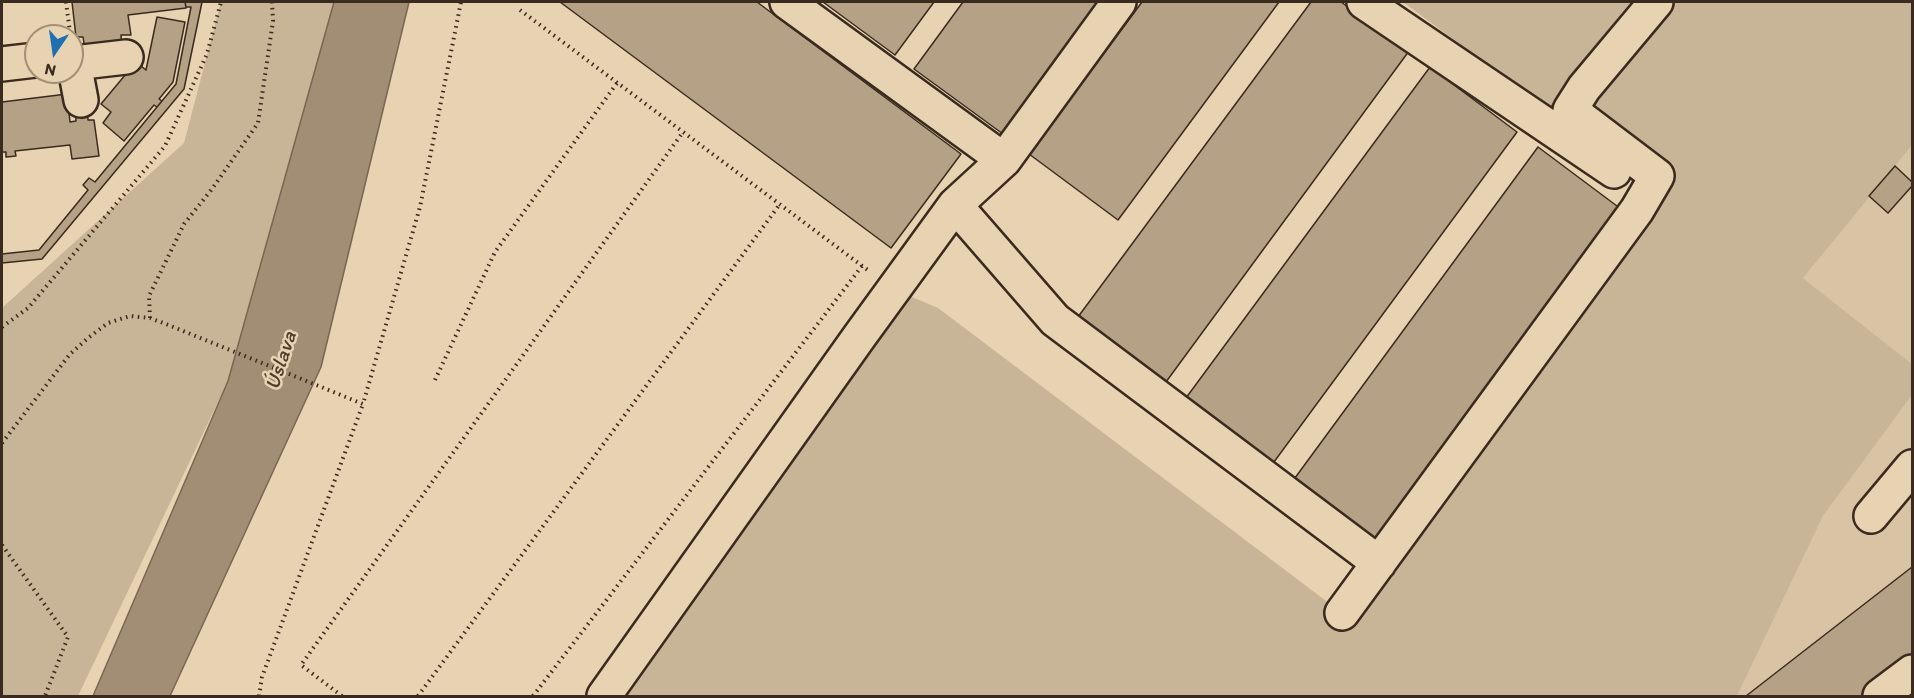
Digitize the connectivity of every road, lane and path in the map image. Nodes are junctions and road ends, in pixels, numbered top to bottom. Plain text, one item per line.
1 (66, 2) edge
2 (221, 2) edge
3 (272, 2) edge
4 (461, 2) edge
5 (787, 2) edge
6 (1119, 2) edge
7 (1364, 2) edge
8 (1656, 2) edge
9 (520, 10) dead end
10 (69, 24) edge
11 (84, 55) edge
12 (126, 57) dead end
13 (24, 61) edge
14 (2, 64) edge
15 (617, 83) junction
16 (78, 84) edge
17 (81, 100) dead end
18 (683, 132) junction
19 (1004, 160) junction
20 (1614, 171) dead end
21 (780, 204) junction
22 (955, 205) junction
23 (862, 266) junction
24 (893, 289) junction
25 (150, 318) junction
26 (2, 327) edge
27 (435, 380) dead end
28 (363, 404) junction
29 (2, 443) edge
30 (1912, 467) edge
31 (1871, 516) dead end
32 (2, 545) edge
33 (1378, 563) junction
34 (1342, 613) dead end
35 (1912, 672) edge
36 (45, 696) edge
37 (259, 696) edge
38 (342, 696) edge
39 (418, 696) edge
40 (533, 696) edge
41 (603, 696) edge
42 (1880, 696) edge

1 - 10 path
2 - 26 path
3 - 25 path
4 - 28 path
5 - 19 lane
6 - 19 lane
7 - 20 lane
8 - 33 lane
9 - 15 path
11 - 12 lane
13 - 14 lane
15 - 18 path
15 - 27 path
16 - 17 lane
18 - 21 path
18 - 38 path
19 - 22 lane
21 - 23 path
21 - 39 path
22 - 24 lane
22 - 33 lane
23 - 24 path
23 - 40 path
24 - 41 lane
25 - 28 path
25 - 29 path
28 - 37 path
30 - 31 lane
32 - 36 path
33 - 34 lane
35 - 42 lane

